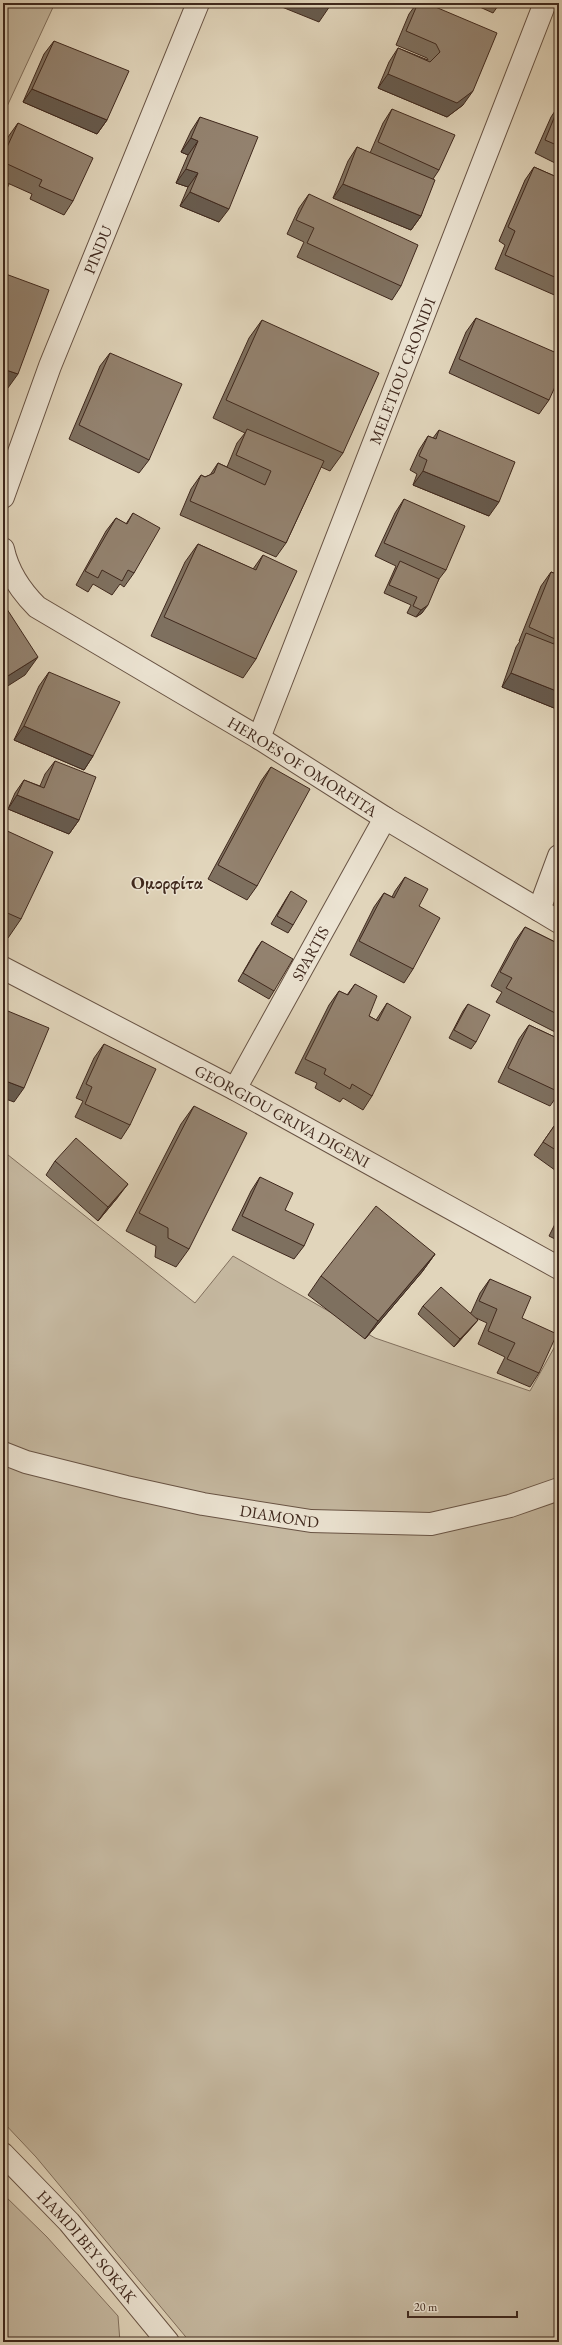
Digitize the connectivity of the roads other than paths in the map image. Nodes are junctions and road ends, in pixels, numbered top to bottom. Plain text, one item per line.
1 (198, 3) edge
2 (544, 3) edge
3 (3, 497) edge
4 (3, 549) edge
5 (259, 738) junction
6 (385, 818) junction
7 (559, 856) edge
8 (539, 910) junction
9 (559, 922) edge
10 (3, 968) edge
11 (235, 1089) junction
12 (559, 1268) edge
13 (3, 1453) edge
14 (559, 1490) edge
15 (3, 2154) edge
16 (168, 2342) edge

1 - 3 street, PINDU
2 - 5 street, MELETIOU CRONIDI
4 - 5 street, HEROES OF OMORFITA
5 - 6 street, HEROES OF OMORFITA
6 - 8 street, HEROES OF OMORFITA
6 - 11 street, SPARTIS
7 - 8 street
8 - 9 street, HEROES OF OMORFITA
10 - 11 street, GEORGIOU GRIVA DIGENI
11 - 12 street, GEORGIOU GRIVA DIGENI
13 - 14 street, DIAMOND
15 - 16 street, HAMDI BEY SOKAK

